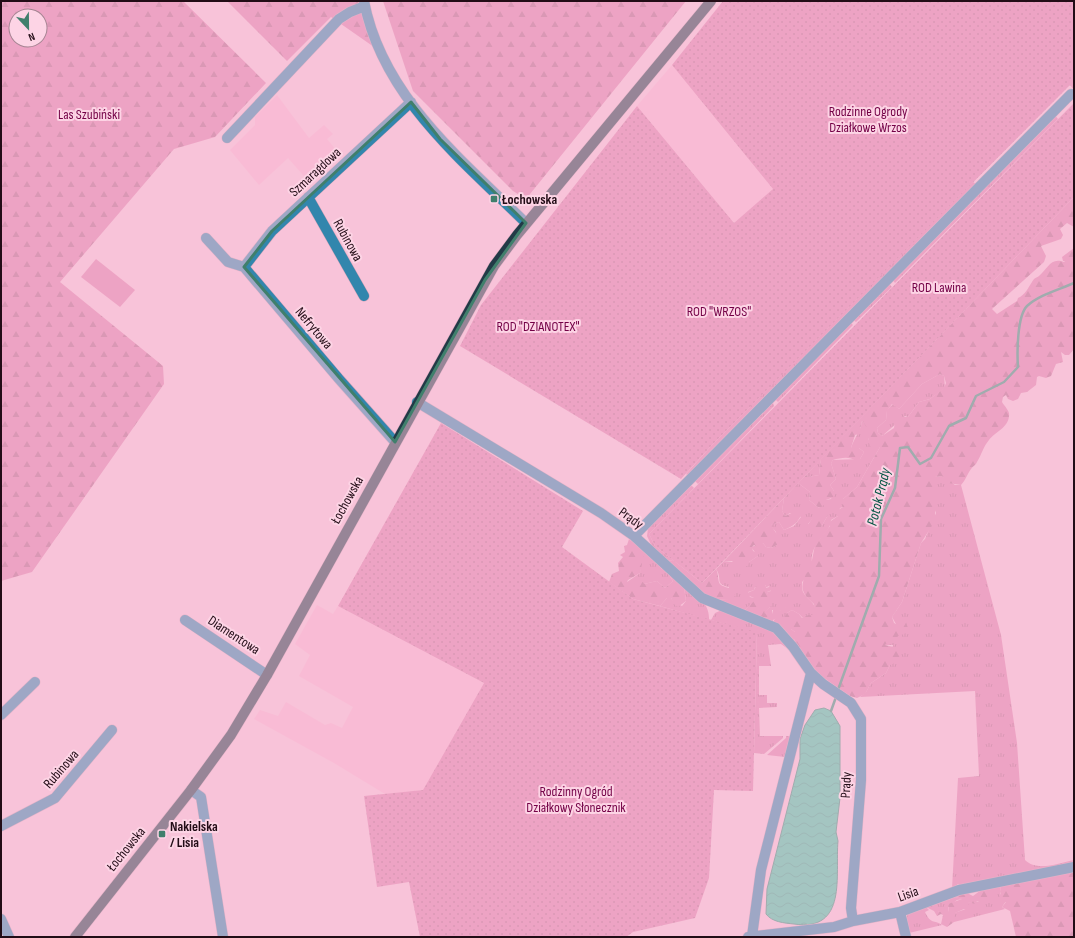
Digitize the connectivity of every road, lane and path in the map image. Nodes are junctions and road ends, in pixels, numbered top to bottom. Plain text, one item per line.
1 (711, 1) edge
2 (364, 4) edge
3 (1071, 94) dead end
4 (411, 102) junction
5 (227, 138) dead end
6 (308, 198) junction
7 (526, 223) junction
8 (206, 238) dead end
9 (244, 267) junction
10 (364, 296) dead end
11 (417, 402) junction
12 (395, 442) junction
13 (634, 536) junction
14 (185, 620) dead end
15 (811, 673) junction
16 (267, 675) junction
17 (35, 682) dead end
18 (1, 715) edge
19 (112, 730) dead end
20 (191, 790) junction
21 (1, 826) edge
22 (1074, 867) edge
23 (900, 912) junction
24 (1, 919) edge
25 (853, 921) junction
26 (82, 926) junction
27 (750, 936) edge
28 (9, 937) edge
29 (74, 937) edge
30 (79, 937) edge
31 (223, 937) edge
32 (906, 937) edge

1 - 7 main road, Łochowska
2 - 4 street
2 - 5 street
3 - 13 street
4 - 6 street, Szmaragdowa
4 - 7 street
6 - 9 street, Szmaragdowa
6 - 10 street, Rubinowa
7 - 11 main road, Łochowska
8 - 9 street, Nefrytowa
9 - 12 street, Nefrytowa
11 - 12 main road, Łochowska
11 - 13 street, Prądy
12 - 16 main road, Łochowska
13 - 15 street, Prądy
14 - 16 street, Diamentowa
15 - 25 street, Prądy
15 - 27 street
16 - 20 main road, Łochowska
17 - 18 street
19 - 21 street, Rubinowa
20 - 26 main road, Łochowska
20 - 31 street
22 - 23 street, Lisia
23 - 25 street, Lisia
23 - 32 street
24 - 28 street
25 - 27 street, Lisia
26 - 29 main road, Łochowska
26 - 30 main road, Łochowska

